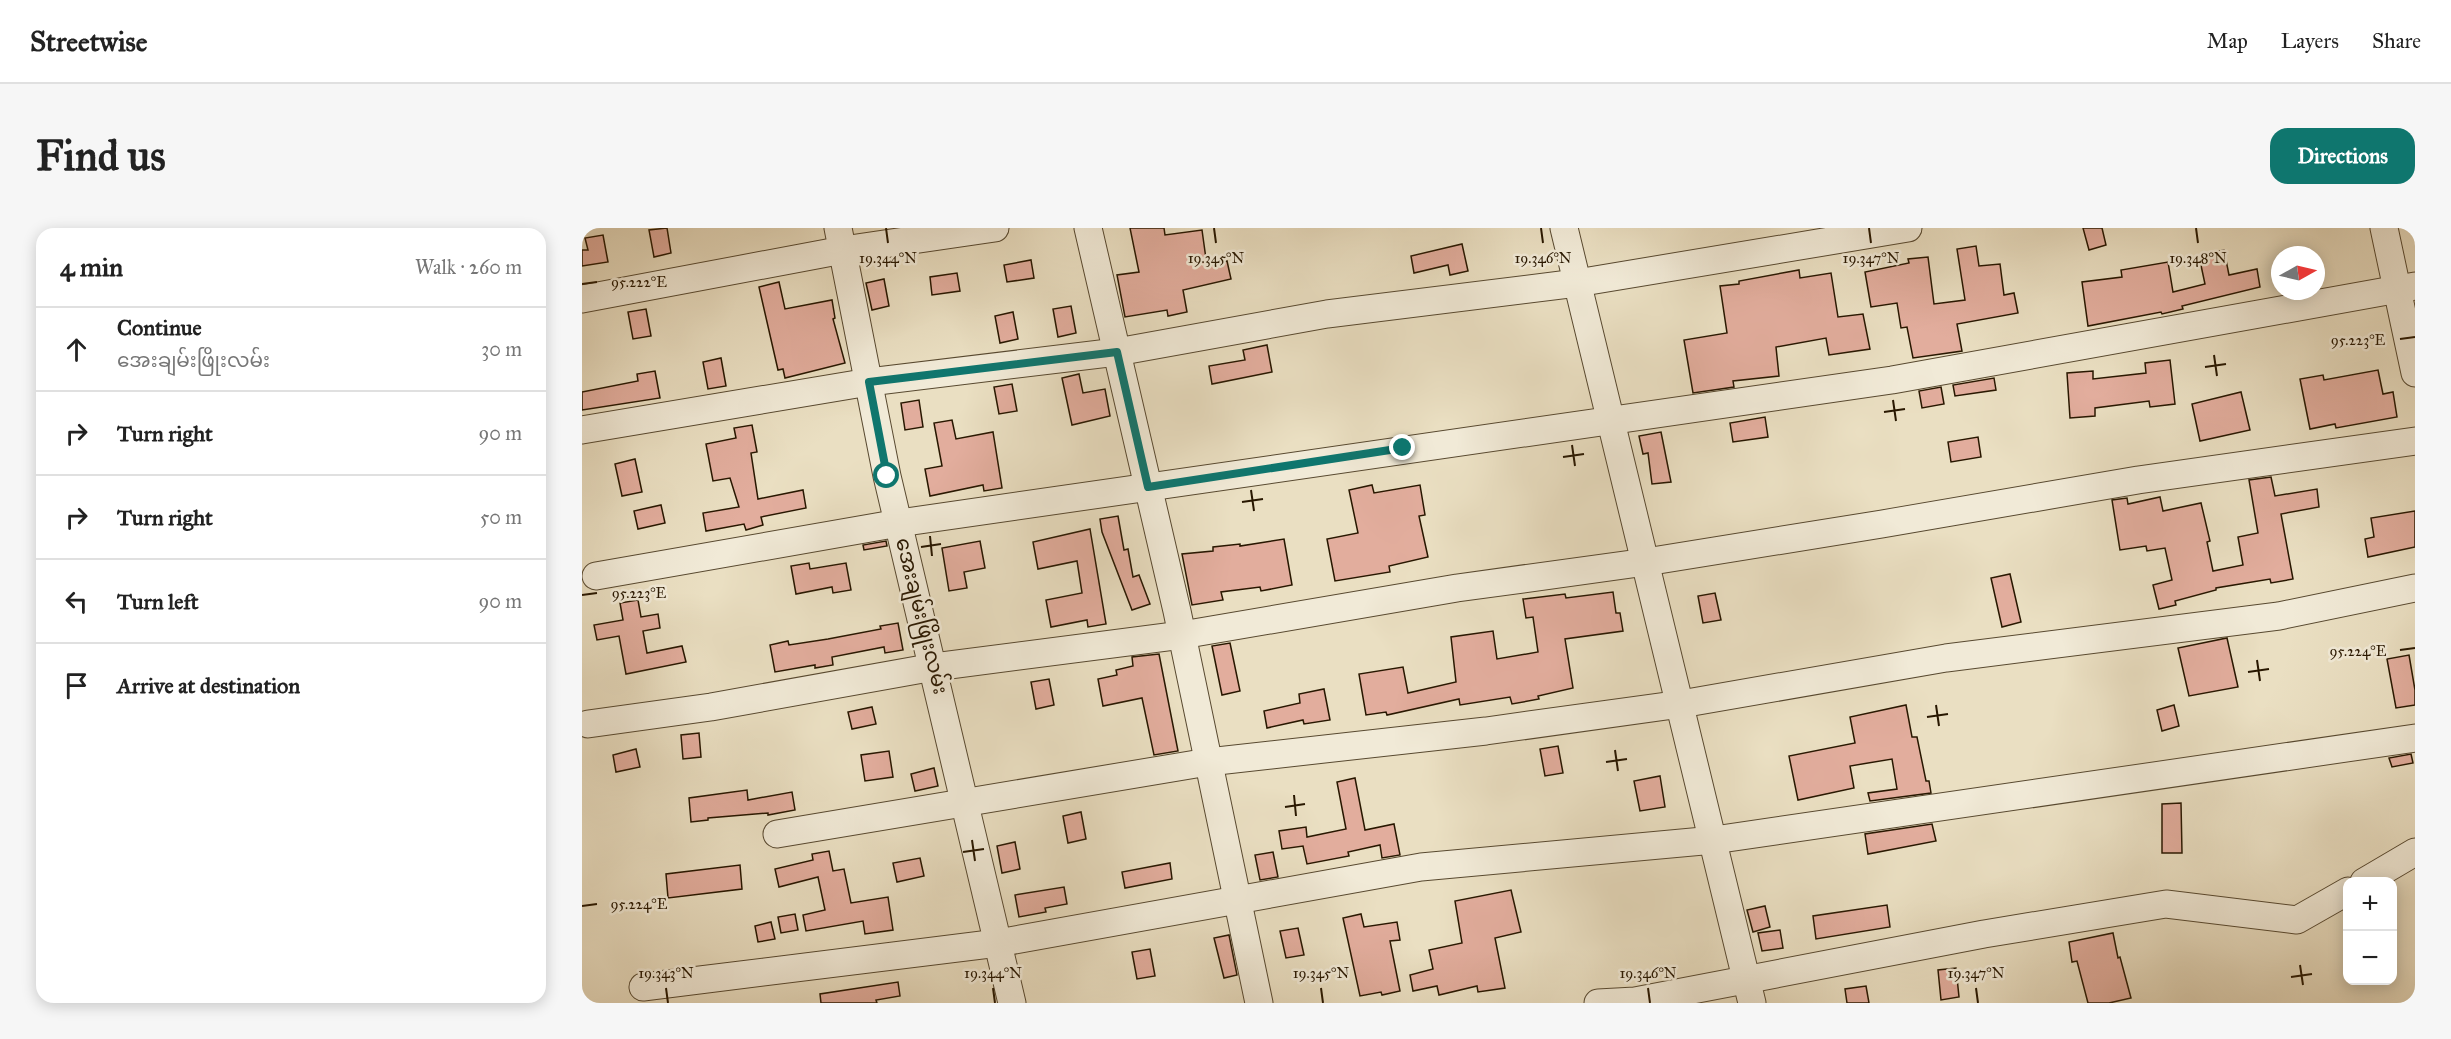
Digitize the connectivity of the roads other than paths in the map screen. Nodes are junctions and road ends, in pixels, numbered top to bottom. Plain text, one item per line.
1 (995, 228) edge
2 (1088, 228) edge
3 (1563, 228) edge
4 (1908, 228) edge
5 (2384, 228) edge
6 (841, 239) edge
7 (1577, 284) junction
8 (2406, 288) edge
9 (582, 299) edge
10 (1117, 352) junction
11 (2415, 373) edge
12 (869, 382) junction
13 (1611, 419) junction
14 (582, 430) edge
15 (2415, 441) edge
16 (1148, 487) junction
17 (899, 523) junction
18 (1646, 562) junction
19 (596, 576) dead end
20 (2415, 588) edge
21 (1182, 635) junction
22 (934, 667) junction
23 (1681, 704) junction
24 (588, 724) dead end
25 (2415, 738) edge
26 (1208, 762) junction
27 (966, 803) junction
28 (777, 834) dead end
29 (1714, 840) junction
30 (2415, 852) edge
31 (2372, 877) edge
32 (2343, 894) edge
33 (1236, 900) junction
34 (998, 943) junction
35 (643, 987) dead end
36 (1749, 991) edge
37 (1012, 1003) edge
38 (1259, 1003) edge
39 (1598, 1003) edge

1 - 6 street
2 - 10 street
3 - 7 street
4 - 7 street
5 - 8 street
6 - 9 street
6 - 12 street, အေးချမ်းဖြိုးလမ်း
7 - 10 street
7 - 13 street
8 - 11 street
8 - 13 street
10 - 12 street
10 - 16 street
12 - 14 street
12 - 17 street, အေးချမ်းဖြိုးလမ်း
13 - 16 street
13 - 18 street
15 - 18 street
16 - 17 street
16 - 21 street
17 - 19 street
17 - 22 street, အေးချမ်းဖြိုးလမ်း
18 - 21 street
18 - 23 street
20 - 23 street
21 - 22 street
21 - 26 street
22 - 24 street
22 - 27 street, အေးချမ်းဖြိုးလမ်း
23 - 26 street
23 - 29 street
25 - 29 street
26 - 27 street
26 - 33 street
27 - 28 street
27 - 34 street, အေးချမ်းဖြိုးလမ်း
29 - 33 street
29 - 36 street
30 - 31 street
32 - 36 street
33 - 34 street
33 - 38 street
34 - 35 street
34 - 37 street, အေးချမ်းဖြိုးလမ်း
36 - 39 street

